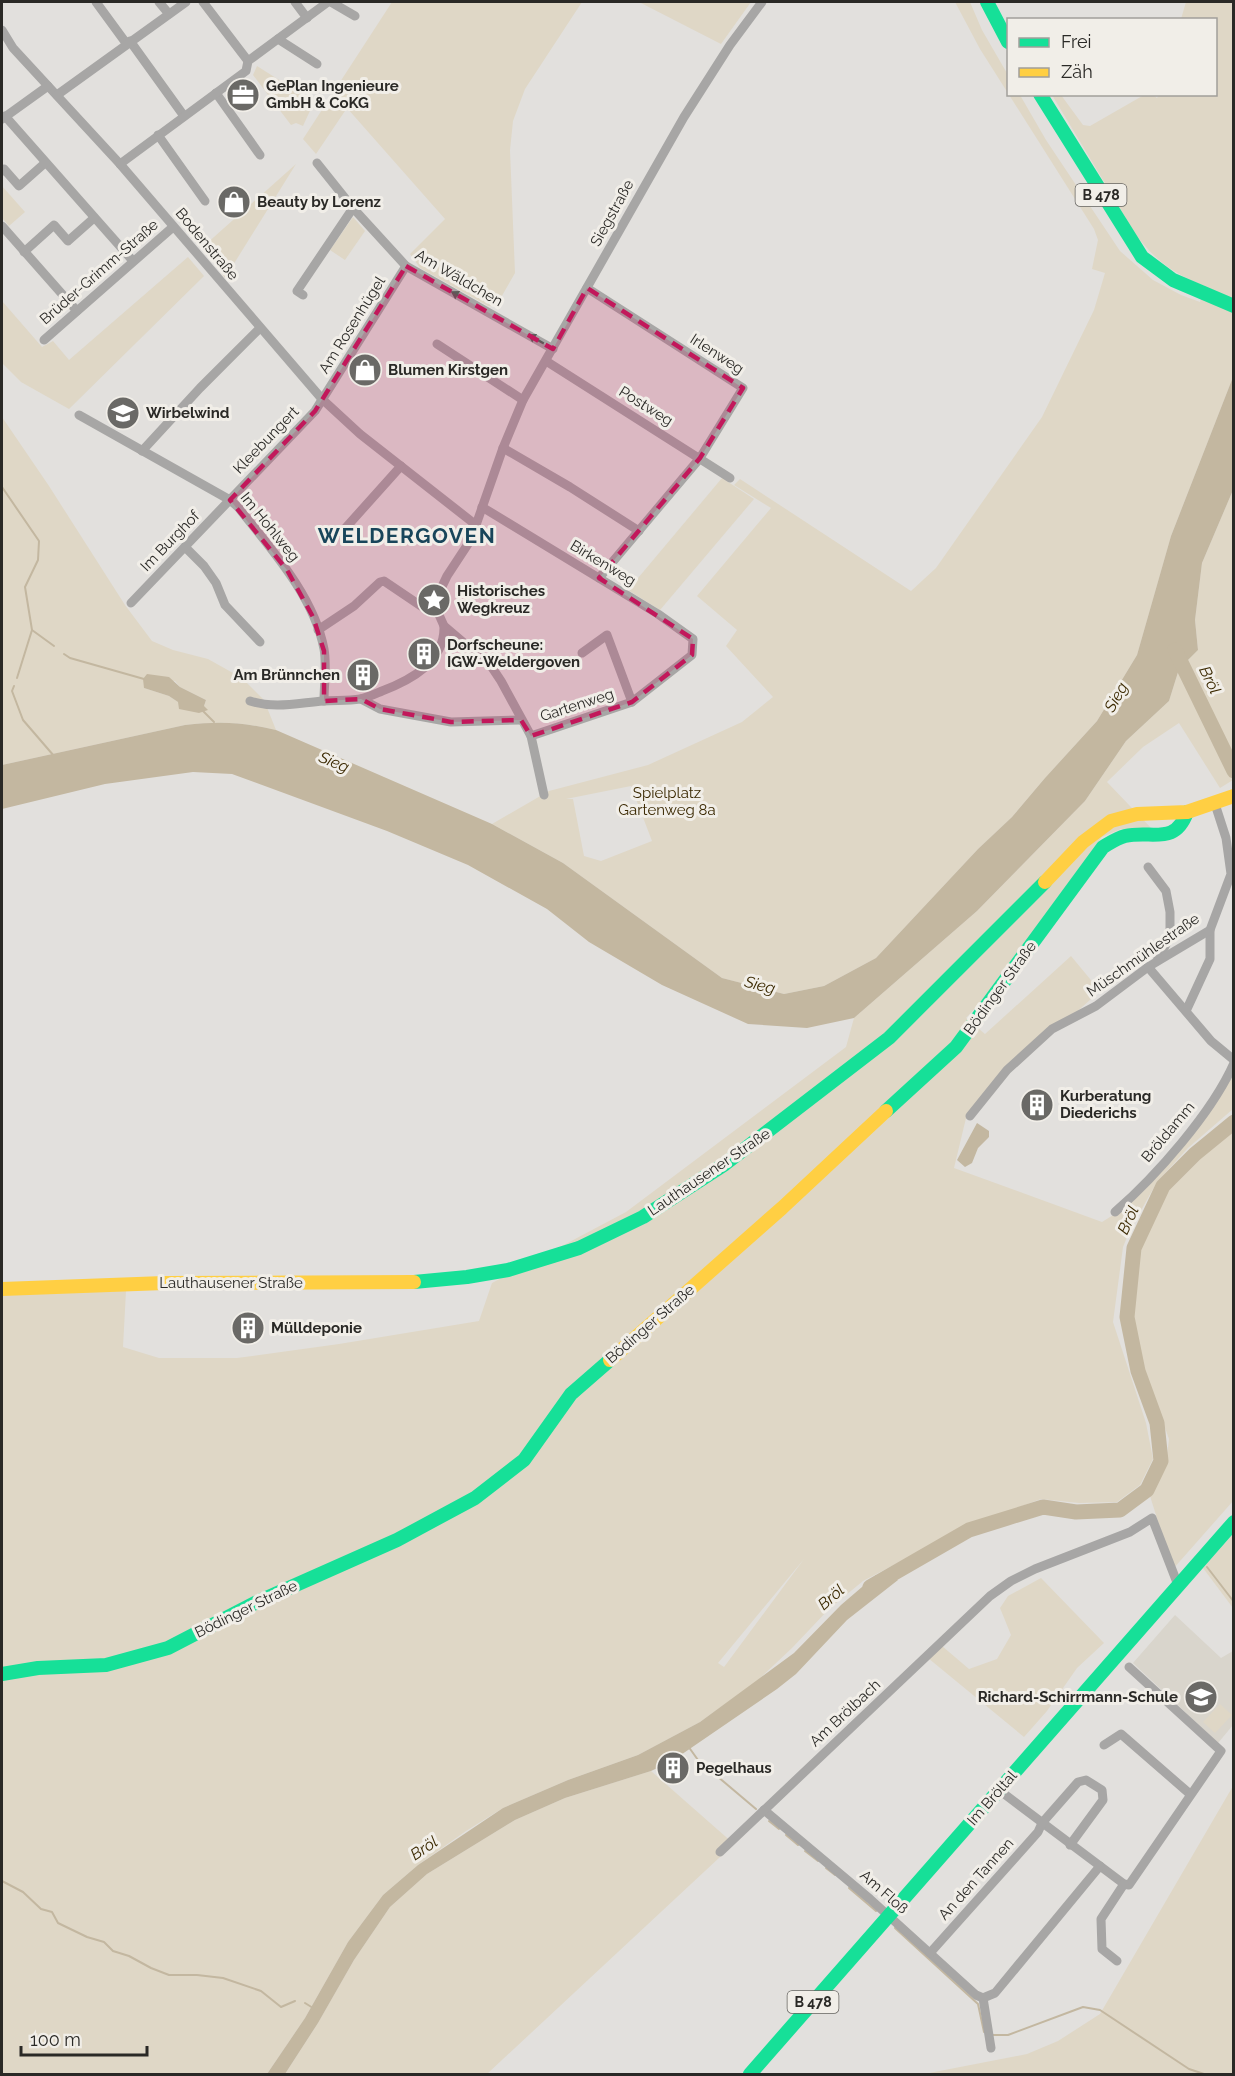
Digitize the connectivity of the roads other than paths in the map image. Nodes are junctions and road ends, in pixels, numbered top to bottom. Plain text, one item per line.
1 (96, 2) edge
2 (159, 2) edge
3 (186, 2) edge
4 (203, 2) edge
5 (295, 2) edge
6 (330, 2) edge
7 (762, 2) edge
8 (987, 2) edge
9 (169, 14) junction
10 (355, 16) dead end
11 (307, 18) junction
12 (2, 30) edge
13 (278, 39) junction
14 (1007, 40) edge
15 (128, 42) junction
16 (248, 61) junction
17 (317, 64) dead end
18 (48, 86) junction
19 (216, 93) junction
20 (57, 95) junction
21 (1041, 96) edge
22 (184, 116) junction
23 (3, 118) edge
24 (158, 135) junction
25 (260, 155) dead end
26 (45, 163) junction
27 (317, 163) dead end
28 (120, 164) junction
29 (2, 171) edge
30 (205, 201) dead end
31 (353, 208) junction
32 (94, 218) junction
33 (2, 226) edge
34 (173, 227) junction
35 (24, 252) junction
36 (133, 261) junction
37 (406, 266) junction
38 (587, 288) junction
39 (303, 295) dead end
40 (1233, 306) edge
41 (77, 311) junction
42 (260, 328) junction
43 (44, 340) dead end
44 (437, 344) dead end
45 (553, 349) junction
46 (546, 361) junction
47 (322, 399) junction
48 (523, 400) junction
49 (79, 415) dead end
50 (503, 448) junction
51 (142, 451) junction
52 (700, 458) junction
53 (401, 466) junction
54 (730, 478) dead end
55 (230, 500) junction
56 (482, 507) junction
57 (476, 525) junction
58 (639, 531) junction
59 (341, 533) dead end
60 (185, 547) junction
61 (599, 578) junction
62 (131, 603) dead end
63 (436, 608) junction
64 (444, 626) junction
65 (318, 630) junction
66 (260, 642) dead end
67 (582, 654) dead end
68 (692, 655) joint
69 (361, 699) junction
70 (324, 700) junction
71 (250, 701) dead end
72 (632, 702) junction
73 (521, 720) junction
74 (531, 736) junction
75 (544, 795) dead end
76 (1223, 800) edge
77 (1187, 812) junction
78 (1148, 867) dead end
79 (1232, 876) edge
80 (1210, 930) junction
81 (1157, 961) junction
82 (1148, 966) junction
83 (1186, 1011) junction
84 (1233, 1061) edge
85 (970, 1116) dead end
86 (1115, 1212) dead end
87 (2, 1288) edge
88 (1233, 1522) edge
89 (1178, 1585) junction
90 (1129, 1667) dead end
91 (2, 1674) edge
92 (1104, 1745) dead end
93 (999, 1790) junction
94 (1190, 1794) junction
95 (764, 1810) junction
96 (1042, 1823) junction
97 (1070, 1845) junction
98 (720, 1852) dead end
99 (1100, 1866) junction
100 (1124, 1884) junction
101 (889, 1916) junction
102 (930, 1953) junction
103 (1117, 1961) dead end
104 (983, 1998) junction
105 (991, 2047) dead end
106 (750, 2074) edge

1 - 15 street
2 - 9 street
3 - 9 street
4 - 16 street
5 - 11 street
6 - 10 street
6 - 11 street
7 - 38 street, Siegstraße
8 - 14 street
9 - 15 street
11 - 13 street
12 - 18 street, Bodenstraße
13 - 16 street
13 - 17 street
15 - 20 street
15 - 22 street
16 - 19 street
18 - 20 street, Bodenstraße
18 - 23 street
19 - 22 street
19 - 25 street
20 - 28 street, Bodenstraße
21 - 40 street, B 478
22 - 24 street
23 - 26 street
24 - 28 street
24 - 30 street
26 - 29 street
26 - 32 street
27 - 31 street, Am Wäldchen
28 - 34 street, Bodenstraße
31 - 37 street, Am Wäldchen
31 - 39 street
32 - 35 street
32 - 36 street
33 - 35 street
34 - 36 street, Brüder-Grimm-Straße
34 - 42 street, Bodenstraße
35 - 41 street
36 - 41 street, Brüder-Grimm-Straße
45 -> 37 street, Am Wäldchen
37 - 47 street, Am Rosenhügel
38 - 45 street, Siegstraße
38 - 52 street, Irlenweg
41 - 43 street, Brüder-Grimm-Straße
42 - 47 street, Bodenstraße
42 - 51 street
44 - 48 street
45 - 46 street, Siegstraße
46 - 48 street, Siegstraße
46 - 52 street, Postweg
47 - 53 street, Bodenstraße
47 - 55 street, Kleebungert
48 - 50 street, Siegstraße
49 - 51 street, Im Hohlweg
50 - 56 street, Siegstraße
50 - 58 street
51 - 55 street, Im Hohlweg
52 - 54 street, Postweg
52 - 58 street, Irlenweg
53 - 57 street, Bodenstraße
53 - 59 street
55 - 60 street, Im Burghof
55 - 65 street, Im Hohlweg
56 - 57 street, Siegstraße
56 - 61 street, Birkenweg
57 - 63 street, Siegstraße
58 - 61 street, Irlenweg
60 - 62 street, Im Burghof
60 - 66 street
61 - 68 street, Birkenweg
63 - 64 street
63 - 65 street
64 - 69 street
64 - 73 street
65 - 70 street, Im Hohlweg
67 - 72 street, Gartenweg
68 - 72 street, Gartenweg
69 - 70 street
69 - 73 street
70 - 71 street
72 - 74 street, Gartenweg
73 - 74 street
74 - 75 street
76 - 77 street, Lauthausener Straße
76 - 79 street, Müschmühlestraße
77 - 87 street, Lauthausener Straße
77 - 91 street, Bödinger Straße
78 - 81 street
79 - 80 street, Müschmühlestraße
80 - 81 street, Müschmühlestraße
80 - 83 street
81 - 82 street, Müschmühlestraße
82 - 83 street
82 - 85 street, Müschmühlestraße
83 - 84 street
84 - 86 street, Bröldamm
88 - 89 street, Im Bröltal / B 478
89 - 93 street, Im Bröltal / B 478
89 - 95 street, Am Brölbach
90 - 94 street
92 - 94 street
93 - 96 street
93 - 101 street, Im Bröltal / B 478
94 - 100 street
95 - 98 street, Am Brölbach
95 - 101 street, Am Floß
96 - 97 street
96 - 97 street, An den Tannen
96 - 102 street, An den Tannen
97 - 99 street
99 - 100 street
99 - 104 street
100 - 103 street
101 - 102 street, Am Floß
101 - 106 street, Im Bröltal / B 478
102 - 104 street, Am Floß
104 - 105 street

